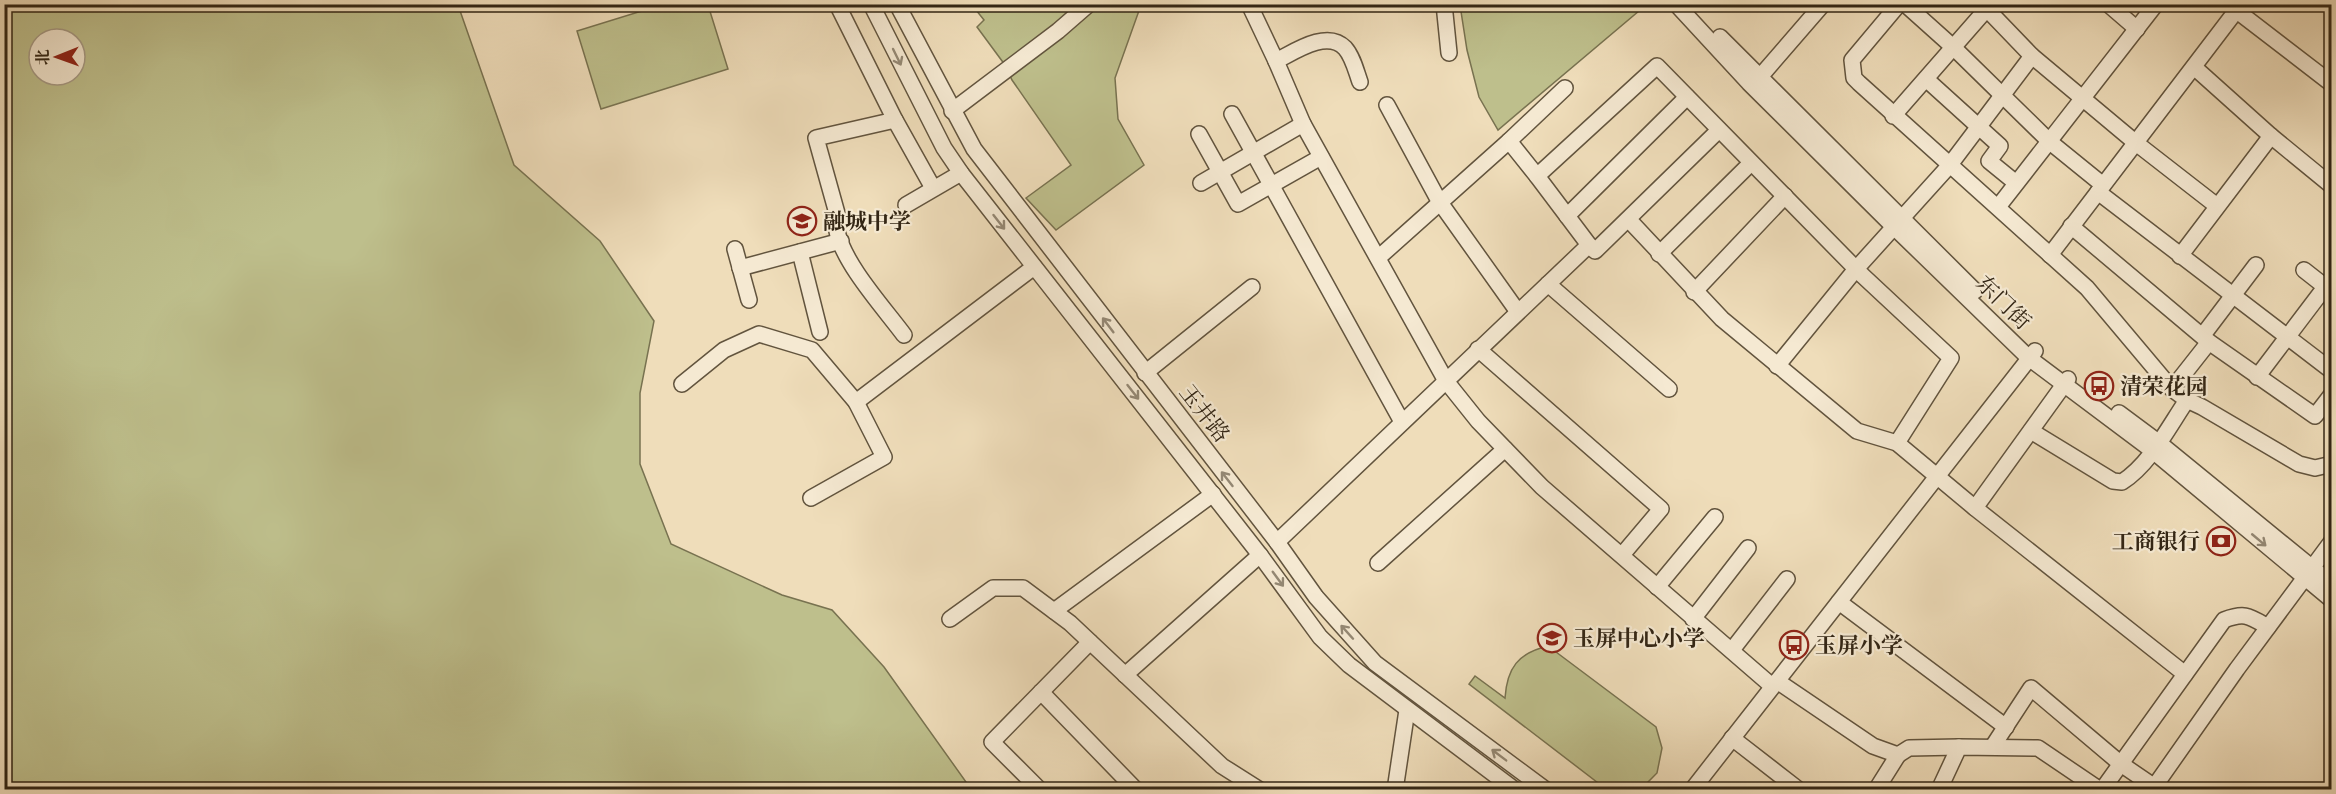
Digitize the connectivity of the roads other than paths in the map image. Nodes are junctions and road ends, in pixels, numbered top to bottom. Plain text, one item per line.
1 (837, 4) edge
2 (871, 4) edge
3 (897, 4) edge
4 (1089, 4) edge
5 (1249, 4) edge
6 (1444, 4) edge
7 (1676, 4) edge
8 (1689, 4) edge
9 (1823, 4) edge
10 (1899, 4) edge
11 (1905, 4) edge
12 (2108, 4) edge
13 (2156, 4) edge
14 (1986, 6) edge
15 (2232, 8) edge
16 (2137, 29) junction
17 (1953, 47) junction
18 (1449, 53) dead end
19 (2032, 56) junction
20 (1276, 61) junction
21 (2194, 66) junction
22 (1759, 78) junction
23 (1926, 79) junction
24 (1360, 82) dead end
25 (2331, 84) edge
26 (1565, 88) dead end
27 (2003, 95) junction
28 (1687, 97) junction
29 (2082, 99) junction
30 (1387, 105) dead end
31 (952, 111) junction
32 (1232, 114) dead end
33 (1893, 116) junction
34 (895, 120) junction
35 (1303, 124) junction
36 (1979, 127) junction
37 (1719, 130) junction
38 (1199, 134) dead end
39 (2271, 136) junction
40 (1509, 141) junction
41 (2050, 142) junction
42 (2136, 143) junction
43 (1254, 153) junction
44 (1322, 157) junction
45 (1751, 163) junction
46 (1949, 166) junction
47 (1220, 172) junction
48 (961, 173) junction
49 (1537, 176) junction
50 (1201, 183) dead end
51 (2016, 183) junction
52 (1272, 185) junction
53 (2331, 186) edge
54 (933, 188) junction
55 (2101, 188) junction
56 (1785, 196) junction
57 (906, 205) dead end
58 (2217, 206) junction
59 (1998, 207) junction
60 (1567, 216) junction
61 (1629, 220) junction
62 (1898, 224) junction
63 (2071, 226) junction
64 (841, 241) junction
65 (1589, 245) junction
66 (735, 249) dead end
67 (800, 252) junction
68 (1659, 254) junction
69 (2050, 255) junction
70 (2180, 256) junction
71 (1378, 258) junction
72 (2256, 264) dead end
73 (1034, 267) junction
74 (740, 268) junction
75 (1856, 269) junction
76 (2304, 270) dead end
77 (1548, 284) junction
78 (2329, 285) edge
79 (1252, 287) dead end
80 (1695, 292) junction
81 (2232, 296) junction
82 (749, 300) dead end
83 (1518, 312) junction
84 (820, 332) dead end
85 (904, 334) dead end
86 (2287, 337) junction
87 (2206, 338) junction
88 (1478, 349) junction
89 (2032, 354) junction
90 (1776, 366) junction
91 (2331, 371) edge
92 (1145, 373) junction
93 (2257, 377) junction
94 (1446, 381) junction
95 (2066, 381) junction
96 (682, 384) dead end
97 (1669, 389) dead end
98 (2172, 389) junction
99 (2331, 394) edge
100 (2187, 400) junction
101 (855, 402) junction
102 (1402, 422) junction
103 (2031, 431) junction
104 (1897, 443) junction
105 (2156, 446) junction
106 (1505, 449) junction
107 (2331, 464) edge
108 (1937, 477) junction
109 (1213, 494) junction
110 (811, 498) dead end
111 (1975, 508) junction
112 (1715, 517) dead end
113 (2331, 541) edge
114 (1277, 542) junction
115 (1748, 548) dead end
116 (1260, 555) junction
117 (1622, 555) junction
118 (1378, 563) dead end
119 (2308, 573) junction
120 (1787, 579) dead end
121 (2331, 584) edge
122 (1657, 587) junction
123 (2331, 600) edge
124 (1839, 602) junction
125 (1054, 611) junction
126 (1693, 618) junction
127 (950, 620) dead end
128 (2268, 627) junction
129 (1090, 642) junction
130 (1732, 650) junction
131 (2186, 674) junction
132 (1125, 675) junction
133 (1774, 684) junction
134 (1041, 692) junction
135 (1407, 710) junction
136 (2006, 727) junction
137 (1732, 738) junction
138 (1993, 746) junction
139 (1959, 747) junction
140 (1898, 755) junction
141 (2121, 764) junction
142 (2155, 788) edge
143 (1040, 789) edge
144 (1136, 789) edge
145 (1260, 789) edge
146 (1395, 789) edge
147 (1515, 789) edge
148 (1546, 789) edge
149 (1692, 789) edge
150 (1799, 789) edge
151 (1876, 789) edge
152 (1938, 789) edge
153 (2101, 789) edge

1 - 34 street
2 -> 48 street, 玉井路
3 - 31 street, 玉井路
4 - 31 street
5 - 20 street
6 - 18 street
7 - 62 street, 东门街
8 - 22 street, 东门街
9 - 22 street
10 - 33 street
11 - 17 street
12 - 16 street
13 - 16 street
14 - 17 street
14 - 19 street
15 - 21 street
15 - 25 street
16 - 29 street
17 - 23 street
17 - 27 street
19 - 27 street
19 - 29 street
20 - 24 street
20 - 35 street
21 - 39 street
21 - 42 street
22 - 62 street, 东门街
23 - 33 street
23 - 36 street
26 - 40 street
27 - 36 street
27 - 41 street
28 - 37 street
28 - 49 street
28 - 60 street
29 - 41 street
29 - 42 street
30 - 83 street
92 -> 31 street, 玉井路
32 - 43 street
33 - 46 street
34 - 54 street
34 - 64 street
35 - 43 street
35 - 44 street
36 - 46 street
36 - 51 street
37 - 45 street
37 - 61 street
38 - 47 street
39 - 53 street
39 - 58 street
40 - 49 street
40 - 71 street
41 - 51 street
41 - 55 street
42 - 55 street
42 - 58 street
43 - 47 street
43 - 52 street
44 - 52 street
44 - 71 street
45 - 56 street
45 - 68 street
46 - 59 street
46 - 62 street
47 - 50 street
47 - 52 street
48 - 54 street
48 -> 73 street, 玉井路
49 - 60 street
51 - 59 street
52 - 102 street
54 - 57 street
55 - 63 street
55 - 70 street
56 - 75 street
56 - 80 street
58 - 70 street
59 - 69 street
60 - 65 street
61 - 65 street
61 - 68 street
62 - 75 street
62 - 89 street, 东门街
63 - 69 street
63 - 87 street
64 - 67 street
64 - 85 street
65 - 77 street
66 - 74 street
67 - 74 street
67 - 84 street
68 - 80 street
69 - 98 street
70 - 81 street
71 - 94 street
72 - 81 street
73 - 101 street
73 -> 109 street, 玉井路
74 - 82 street
75 - 90 street
75 - 104 street
76 - 78 street
77 - 83 street
77 - 97 street
78 - 86 street
79 - 92 street
80 - 90 street
81 - 86 street
81 - 87 street
83 - 88 street
86 - 91 street
86 - 93 street
87 - 93 street
87 - 98 street
88 - 94 street
88 - 117 street
89 - 95 street, 东门街
89 - 108 street
90 - 104 street
114 -> 92 street, 玉井路
93 - 99 street
94 - 102 street
94 - 106 street
95 - 103 street
95 - 105 street, 东门街
96 - 101 street
98 - 100 street
100 - 105 street
100 - 107 street
101 - 110 street
102 - 114 street
103 - 105 street
103 - 111 street
104 - 108 street
105 - 119 street, 东门街
106 - 117 street
106 - 118 street
108 - 111 street
108 - 124 street
109 - 116 street, 玉井路
109 - 125 street
111 - 131 street
112 - 122 street
113 - 119 street
148 -> 114 street, 玉井路
115 - 126 street
116 - 132 street
116 -> 135 street, 玉井路
117 - 122 street
119 - 121 street, 东门街
119 - 123 street, 东门街
119 - 128 street
120 - 130 street
122 - 126 street
124 - 133 street
124 - 136 street
125 - 127 street
125 - 129 street
126 - 130 street
128 - 131 street
128 - 142 street
129 - 132 street
129 - 134 street
130 - 133 street
131 - 141 street
132 - 145 street
133 - 137 street
133 - 140 street
134 - 143 street
134 - 144 street
135 - 146 street
135 - 147 street, 玉井路
136 - 138 street
136 - 141 street
137 - 149 street
137 - 150 street
138 - 139 street
138 - 153 street
139 - 140 street
139 - 152 street
140 - 151 street
141 - 142 street
141 - 153 street

